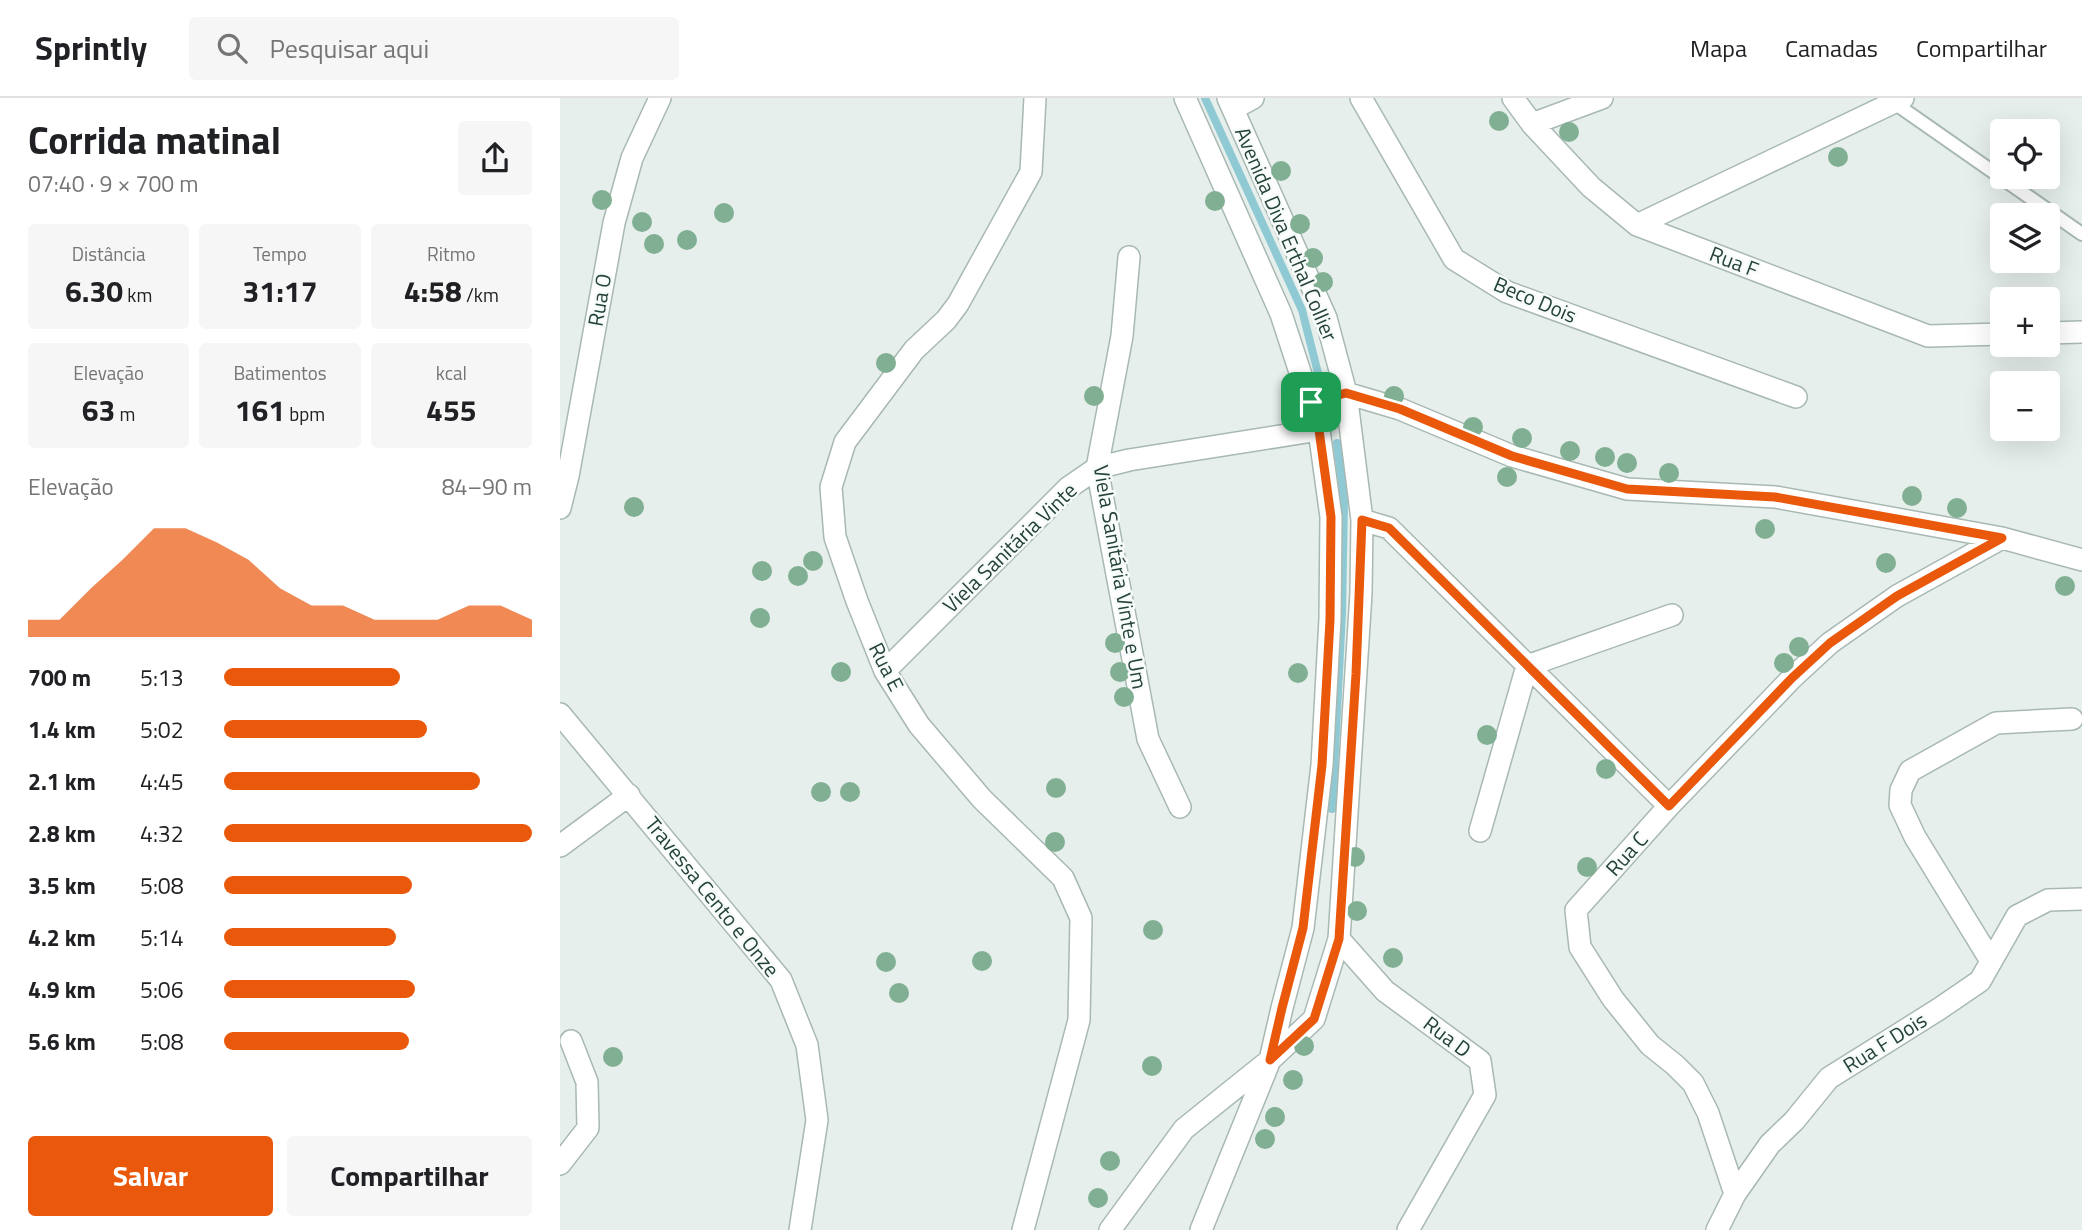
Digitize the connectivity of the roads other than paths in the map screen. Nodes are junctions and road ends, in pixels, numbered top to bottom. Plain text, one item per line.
1 (660, 98) edge
2 (1035, 98) edge
3 (1185, 98) edge
4 (1254, 98) edge
5 (1361, 98) edge
6 (1513, 98) edge
7 (1602, 98) edge
8 (1898, 100) edge
9 (1231, 103) edge
10 (1532, 124) junction
11 (1637, 225) junction
12 (2082, 234) edge
13 (1129, 257) dead end
14 (2082, 332) edge
15 (2060, 333) edge
16 (1990, 334) edge
17 (1346, 393) junction
18 (1796, 397) dead end
19 (1311, 402) junction
20 (1319, 430) junction
21 (1097, 468) junction
22 (560, 508) edge
23 (1362, 520) junction
24 (2002, 538) junction
25 (2082, 560) edge
26 (1672, 615) dead end
27 (1527, 666) junction
28 (885, 671) junction
29 (560, 714) edge
30 (2072, 719) dead end
31 (629, 795) junction
32 (1669, 806) junction
33 (1180, 807) dead end
34 (1480, 831) dead end
35 (560, 846) edge
36 (2082, 899) edge
37 (1339, 939) junction
38 (1991, 961) junction
39 (571, 1041) dead end
40 (1270, 1060) junction
41 (560, 1164) edge
42 (1735, 1194) junction
43 (800, 1230) edge
44 (1023, 1230) edge
45 (1110, 1230) edge
46 (1201, 1230) edge
47 (1408, 1230) edge
48 (1717, 1230) edge

1 - 22 street, Rua O
2 - 28 street, Rua E
3 - 19 street, Avenida Diva Erthal Collier
4 - 9 street
5 - 18 street, Beco Dois
6 - 10 street, Rua F
7 - 10 street
8 - 11 street
8 - 12 lane
9 - 17 street, Avenida Diva Erthal Collier
10 - 11 street, Rua F
11 - 16 street, Rua F
13 - 21 street, Viela Sanitária Vinte e Um
14 - 15 street
17 - 19 street
17 - 23 street, Avenida Diva Erthal Collier
17 - 24 street
19 - 20 street, Avenida Diva Erthal Collier
20 - 21 street, Viela Sanitária Vinte
20 - 40 street, Avenida Diva Erthal Collier
21 - 28 street, Viela Sanitária Vinte
21 - 33 street, Viela Sanitária Vinte e Um
23 - 27 street
23 - 37 street, Avenida Diva Erthal Collier
24 - 25 street
24 - 32 street, Rua C
26 - 27 street
27 - 32 street
27 - 34 street
28 - 44 street, Rua E
29 - 31 street, Travessa Cento e Onze
30 - 38 street
31 - 35 street
31 - 43 street, Travessa Cento e Onze
32 - 42 street, Rua C
36 - 38 street, Rua F Dois
37 - 40 street, Avenida Diva Erthal Collier
37 - 47 street, Rua D
38 - 42 street, Rua F Dois
39 - 41 street
40 - 45 street
40 - 46 street, Avenida Diva Erthal Collier
42 - 48 street, Rua F Dois

